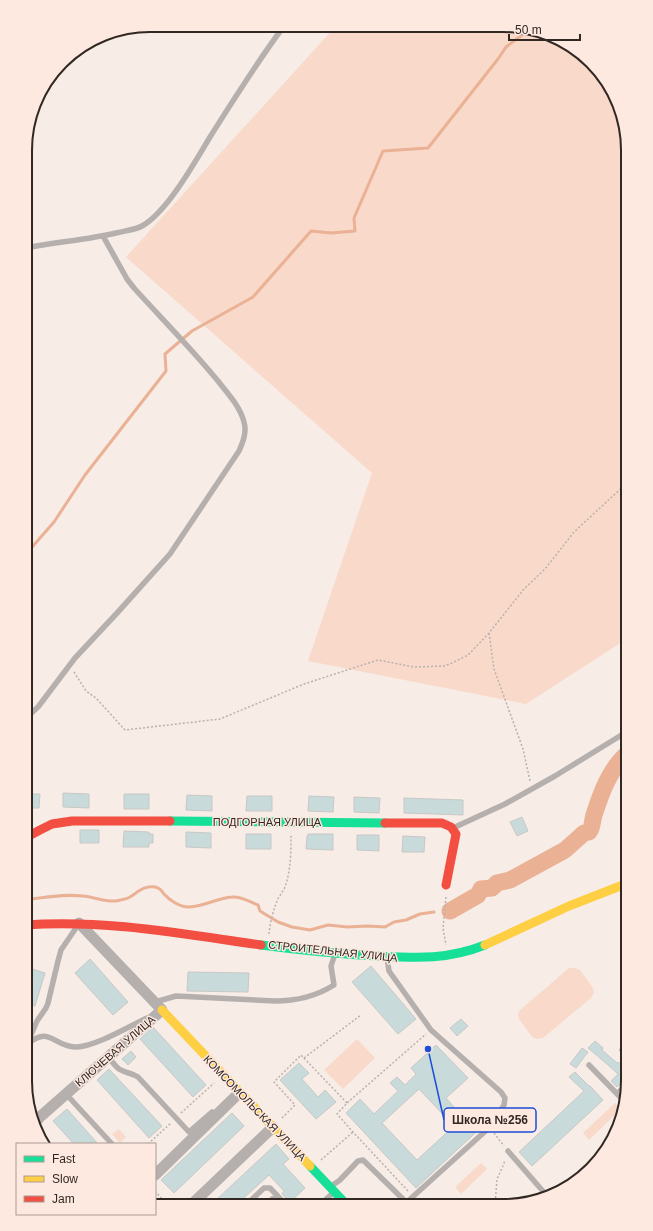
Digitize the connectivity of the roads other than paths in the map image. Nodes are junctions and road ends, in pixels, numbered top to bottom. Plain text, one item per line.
1 (279, 32) edge
2 (103, 236) junction
3 (32, 247) edge
4 (32, 713) edge
5 (621, 735) edge
6 (453, 828) junction
7 (32, 834) edge
8 (446, 884) dead end
9 (621, 887) edge
10 (79, 923) junction
11 (32, 925) edge
12 (335, 954) junction
13 (387, 957) junction
14 (158, 1006) junction
15 (32, 1032) edge
16 (32, 1040) edge
17 (108, 1057) junction
18 (589, 1065) dead end
19 (621, 1090) edge
20 (239, 1093) junction
21 (66, 1094) junction
22 (617, 1094) junction
23 (620, 1097) edge
24 (212, 1112) dead end
25 (38, 1119) edge
26 (273, 1126) junction
27 (111, 1143) edge
28 (508, 1150) road end
29 (156, 1174) edge
30 (332, 1189) junction
31 (544, 1192) edge
32 (277, 1195) junction
33 (190, 1199) edge
34 (252, 1199) edge
35 (272, 1199) edge
36 (281, 1199) edge
37 (325, 1199) edge
38 (341, 1199) edge
39 (403, 1199) edge
40 (410, 1199) edge

1 - 2 lane
2 - 3 lane
2 - 4 lane
5 - 6 lane
6 - 7 street, ПОДГОРНАЯ УЛИЦА
6 - 8 street
9 - 13 street, СТРОИТЕЛЬНАЯ УЛИЦА
10 - 11 street, СТРОИТЕЛЬНАЯ УЛИЦА
10 - 12 street, СТРОИТЕЛЬНАЯ УЛИЦА
10 - 14 street, КЛЮЧЕВАЯ УЛИЦА
10 - 15 lane
12 - 13 street, СТРОИТЕЛЬНАЯ УЛИЦА
12 - 14 lane
13 - 40 lane
14 - 16 lane
14 - 17 street, КЛЮЧЕВАЯ УЛИЦА
14 - 20 street, КОМСОМОЛЬСКАЯ УЛИЦА
17 - 21 street, КЛЮЧЕВАЯ УЛИЦА
17 - 24 lane
18 - 22 lane
19 - 22 lane
20 - 26 street, КОМСОМОЛЬСКАЯ УЛИЦА
20 - 29 street
21 - 25 street, КЛЮЧЕВАЯ УЛИЦА
21 - 27 lane
22 - 23 lane
26 - 30 street, КОМСОМОЛЬСКАЯ УЛИЦА
26 - 33 street
28 - 31 lane
30 - 37 lane
30 - 38 street, КОМСОМОЛЬСКАЯ УЛИЦА
30 - 39 lane
32 - 34 lane
32 - 35 lane
32 - 36 lane

